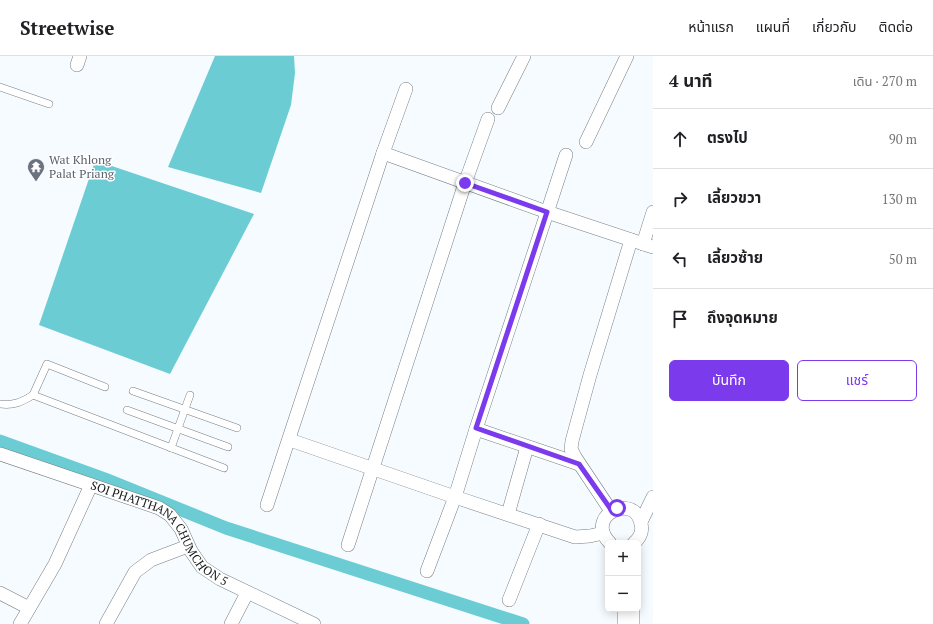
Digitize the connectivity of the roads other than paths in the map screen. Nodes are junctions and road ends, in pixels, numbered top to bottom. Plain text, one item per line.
1 (524, 56) edge
2 (627, 56) edge
3 (0, 87) edge
4 (406, 89) dead end
5 (49, 104) dead end
6 (498, 108) dead end
7 (488, 119) dead end
8 (586, 142) dead end
9 (383, 153) junction
10 (566, 155) dead end
11 (465, 183) junction
12 (547, 212) junction
13 (653, 212) edge
14 (642, 244) edge
15 (105, 387) dead end
16 (133, 391) dead end
17 (33, 395) junction
18 (190, 395) dead end
19 (0, 404) edge
20 (185, 409) junction
21 (127, 410) dead end
22 (178, 428) junction
23 (237, 428) dead end
24 (476, 428) junction
25 (290, 440) junction
26 (228, 447) dead end
27 (527, 447) junction
28 (171, 448) junction
29 (0, 454) edge
30 (579, 464) junction
31 (224, 468) dead end
32 (373, 469) junction
33 (91, 485) junction
34 (455, 497) junction
35 (653, 497) edge
36 (268, 505) dead end
37 (612, 511) junction
38 (508, 514) junction
39 (641, 522) junction
40 (539, 524) junction
41 (607, 538) edge
42 (636, 540) edge
43 (348, 545) dead end
44 (188, 546) junction
45 (427, 571) dead end
46 (0, 593) edge
47 (247, 593) junction
48 (509, 600) dead end
49 (29, 608) junction
50 (624, 612) edge
51 (633, 612) edge
52 (20, 624) edge
53 (106, 624) edge
54 (231, 624) edge
55 (314, 624) edge
56 (624, 624) edge
57 (633, 624) edge

1 - 6 street
2 - 8 street
3 - 5 lane
4 - 9 street
7 - 11 street
9 - 11 street
9 - 25 street
10 - 12 street
11 - 12 street
11 - 32 street
12 - 14 street
12 - 24 street
13 - 14 street
14 - 30 street
15 - 17 lane
16 - 20 lane
17 - 19 lane
17 - 28 lane
18 - 20 lane
20 - 22 lane
20 - 23 lane
21 - 22 lane
22 - 26 lane
22 - 28 lane
24 - 27 street
24 - 34 street
25 - 32 street
25 - 36 street
27 - 30 street
27 - 38 street
28 - 31 lane
29 - 33 street, SOI PHATTHANA CHUMCHON 5
30 - 37 street
32 - 34 street
32 - 43 street
33 - 44 street, SOI PHATTHANA CHUMCHON 5
33 - 49 street
34 - 38 street
34 - 45 street
35 - 39 street
37 - 39 street
37 - 41 street
38 - 40 street
39 - 42 street
40 - 41 street
40 - 48 street
44 - 47 street, SOI PHATTHANA CHUMCHON 5
44 - 53 street
46 - 49 street
47 - 54 street
47 - 55 street, SOI PHATTHANA CHUMCHON 5
49 - 52 street
50 - 56 street
51 - 57 street

